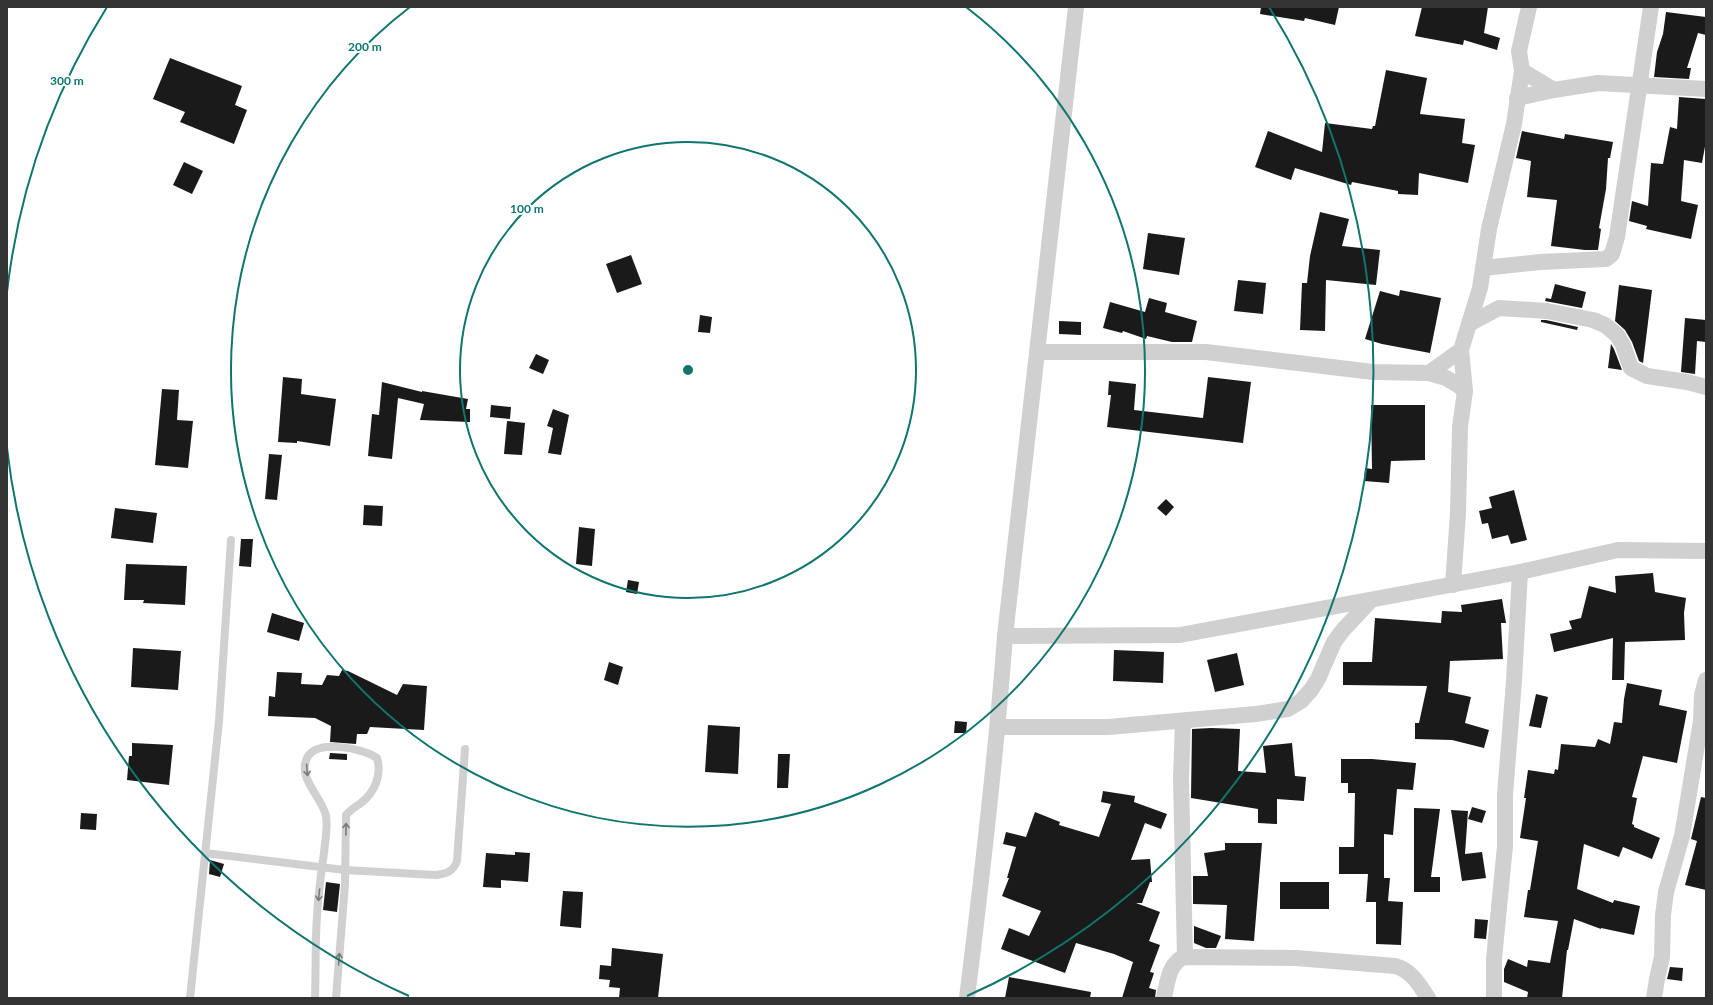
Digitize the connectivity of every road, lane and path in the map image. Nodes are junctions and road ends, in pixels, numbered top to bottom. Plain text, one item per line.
1 (1076, 7) edge
2 (1528, 7) edge
3 (1651, 7) edge
4 (1522, 71) junction
5 (1641, 85) junction
6 (1706, 89) edge
7 (1554, 90) junction
8 (1517, 98) junction
9 (1483, 268) junction
10 (1480, 288) junction
11 (1499, 308) junction
12 (1469, 324) junction
13 (1461, 350) junction
14 (1038, 352) junction
15 (1429, 372) junction
16 (1706, 387) edge
17 (1465, 391) junction
18 (231, 540) dead end
19 (1706, 551) edge
20 (1520, 572) junction
21 (1453, 585) junction
22 (1371, 600) junction
23 (1005, 636) junction
24 (1706, 680) edge
25 (1183, 722) junction
26 (998, 727) junction
27 (465, 749) dead end
28 (205, 853) junction
29 (322, 867) junction
30 (345, 870) junction
31 (1185, 957) junction
32 (190, 998) edge
33 (315, 998) edge
34 (336, 998) edge
35 (967, 998) edge
36 (1164, 998) edge
37 (1428, 998) edge
38 (1494, 998) edge
39 (1654, 998) edge

1 - 14 street
2 - 4 street
3 - 5 street
4 - 7 street
4 - 8 street
5 - 6 street
5 - 7 street
5 - 9 street
7 - 8 street
8 - 9 street
9 - 10 street
10 - 11 street
10 - 12 street
11 - 12 street
11 - 16 street
12 - 13 street
13 - 15 street
13 - 17 street
14 - 15 street
14 - 23 street
15 - 17 street
17 - 21 street
18 - 28 lane
19 - 20 street
20 - 21 street
20 - 38 street
21 - 22 street
22 - 23 street
22 - 25 street
23 - 26 street
24 - 39 street
25 - 26 street
25 - 31 street
26 - 35 street
27 - 30 lane
28 - 29 lane
28 - 32 lane
29 - 30 lane
30 -> 29 lane
29 -> 33 lane
34 -> 30 lane
31 - 36 street
31 - 37 street

